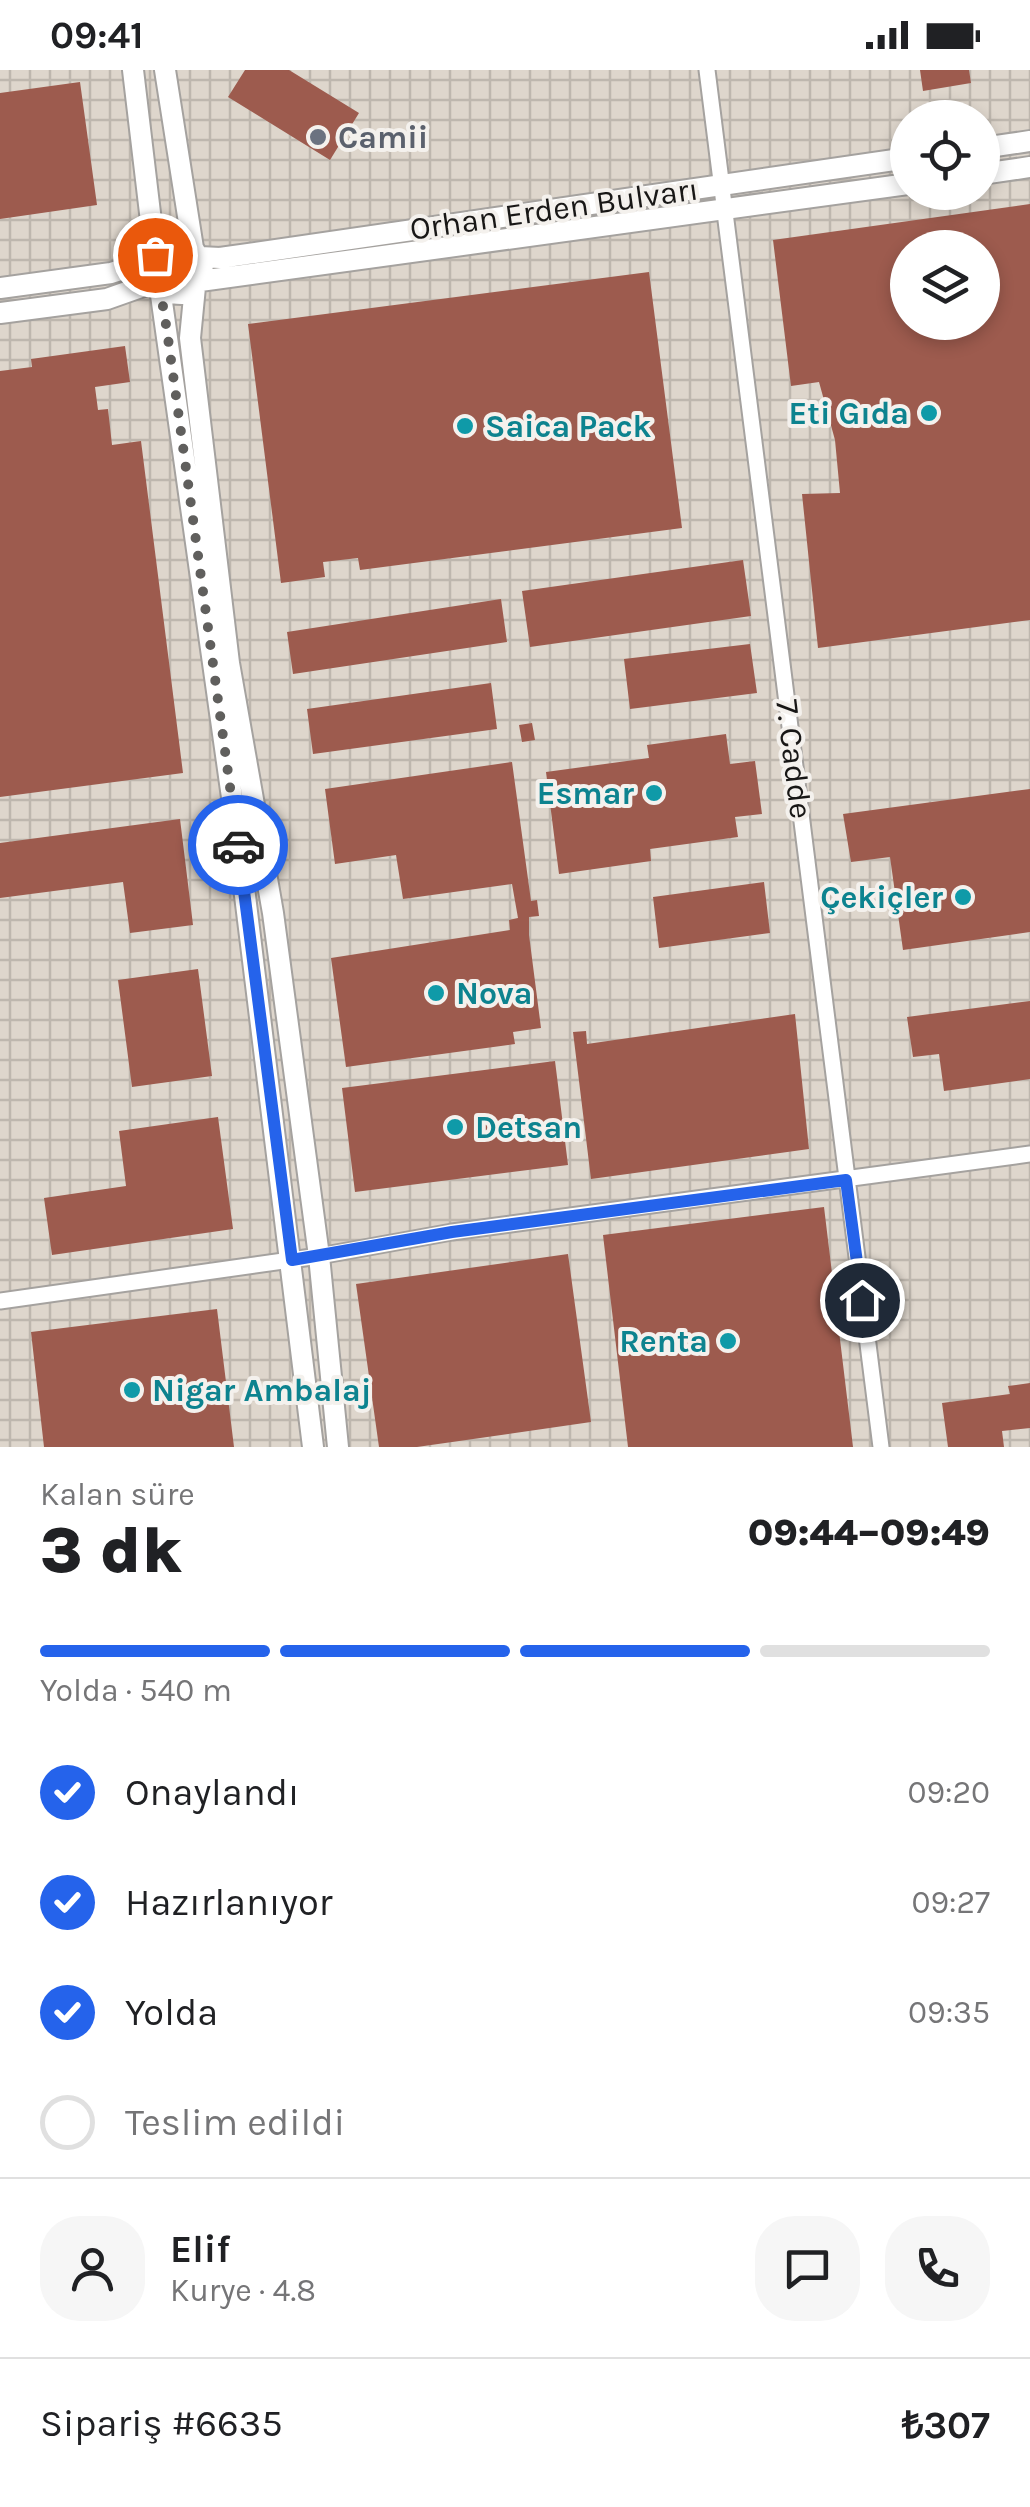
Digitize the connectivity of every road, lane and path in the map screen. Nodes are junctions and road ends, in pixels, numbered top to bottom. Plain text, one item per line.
1 (133, 70) edge
2 (165, 70) edge
3 (707, 70) edge
4 (1030, 141) edge
5 (1000, 145) edge
6 (890, 161) edge
7 (1030, 167) edge
8 (1000, 171) edge
9 (723, 185) junction
10 (890, 187) edge
11 (726, 210) junction
12 (197, 252) junction
13 (156, 271) junction
14 (198, 284) junction
15 (0, 288) edge
16 (0, 313) edge
17 (1030, 1154) edge
18 (846, 1180) junction
19 (319, 1256) junction
20 (292, 1260) junction
21 (0, 1301) edge
22 (313, 1447) edge
23 (338, 1447) edge
24 (881, 1447) edge

1 - 13 street
2 - 12 street
3 - 9 street, 7. Cadde
4 - 5 street
6 - 9 street, Orhan Erden Bulvarı
7 - 8 street
9 - 11 street, 7. Cadde
9 - 12 street, Orhan Erden Bulvarı
10 - 11 street, Orhan Erden Bulvarı
11 - 14 street, Orhan Erden Bulvarı
11 - 18 street, 7. Cadde
12 - 13 street, Orhan Erden Bulvarı
12 - 14 street
13 - 14 street, Orhan Erden Bulvarı
13 - 15 street, Orhan Erden Bulvarı
13 - 16 street, Orhan Erden Bulvarı
13 - 20 street
14 - 19 street
17 - 18 street
18 - 19 street
18 - 24 street, 7. Cadde
19 - 20 street
19 - 23 street
20 - 21 street
20 - 22 street

